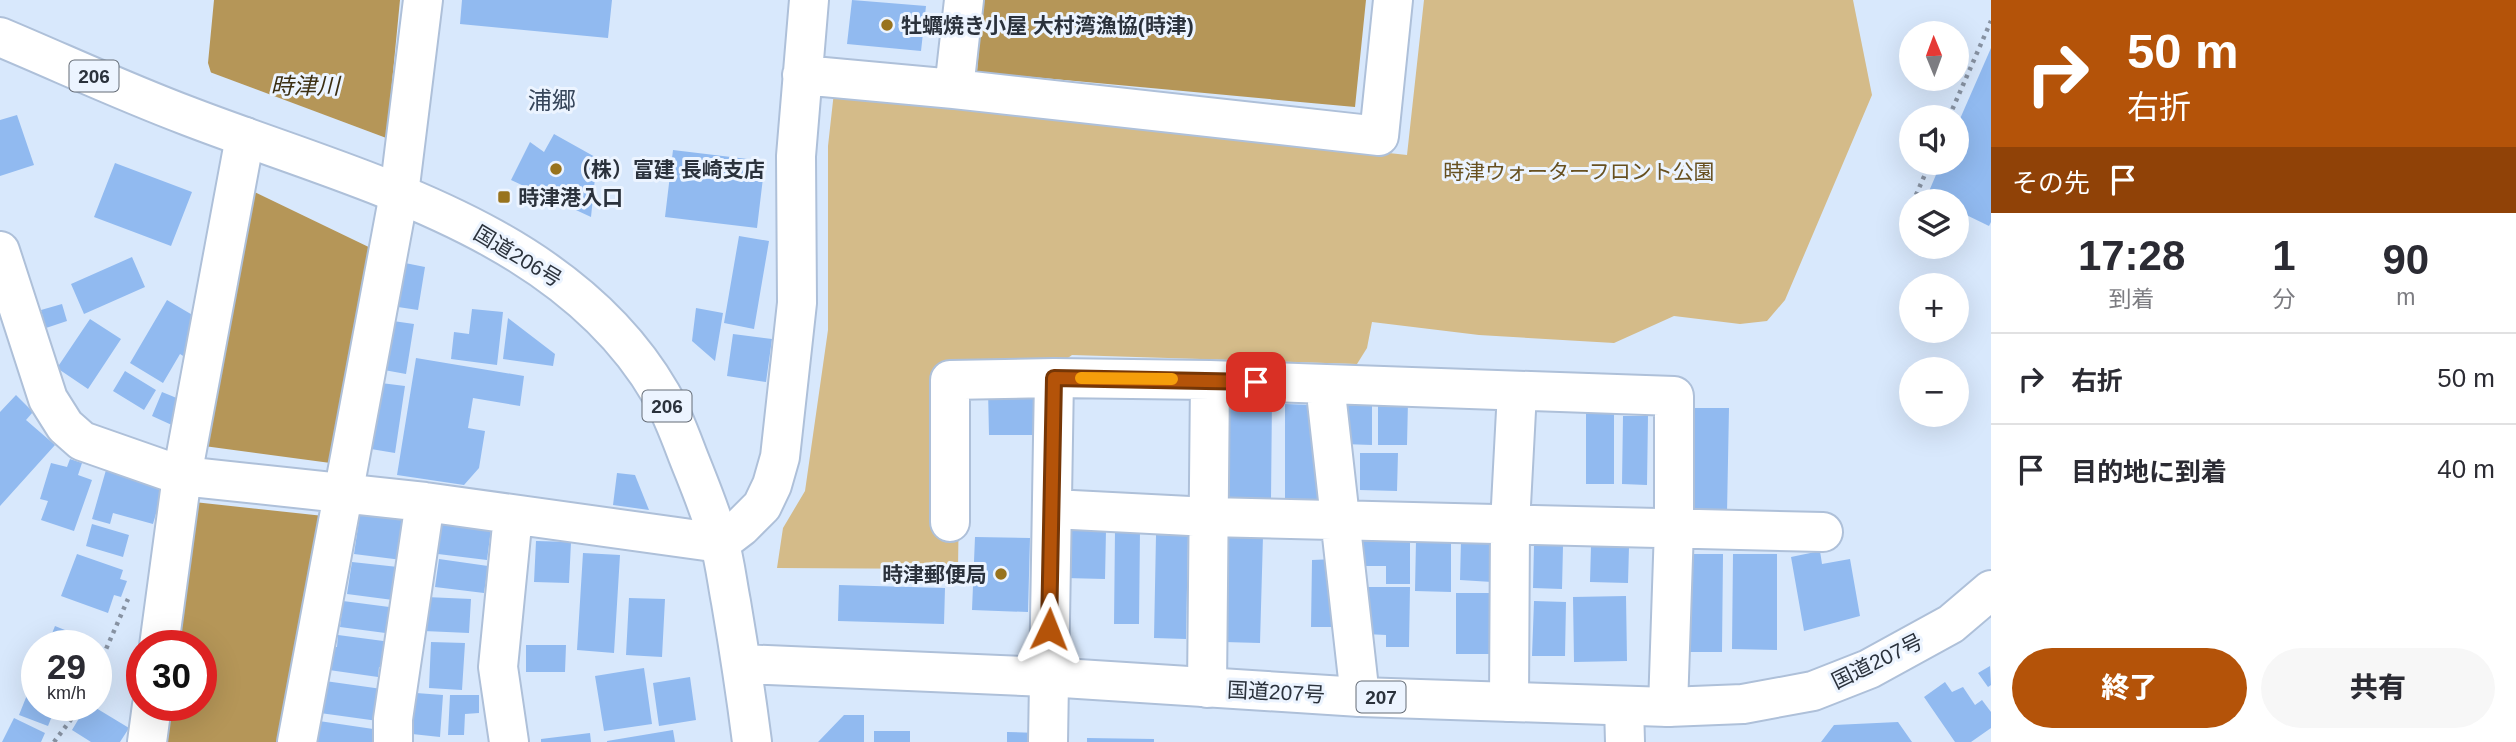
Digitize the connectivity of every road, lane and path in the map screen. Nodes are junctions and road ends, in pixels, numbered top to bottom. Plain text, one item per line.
1 (424, 0) edge
2 (809, 0) edge
3 (964, 0) edge
4 (1393, 0) edge
5 (1991, 21) edge
6 (0, 37) edge
7 (802, 75) junction
8 (954, 89) junction
9 (1955, 105) edge
10 (246, 137) junction
11 (399, 194) junction
12 (0, 251) edge
13 (1054, 378) junction
14 (1210, 380) junction
15 (1325, 384) junction
16 (1517, 392) junction
17 (182, 476) junction
18 (343, 492) junction
19 (425, 502) junction
20 (1053, 509) junction
21 (513, 515) junction
22 (1209, 517) junction
23 (1341, 520) junction
24 (950, 522) dead end
25 (1510, 524) junction
26 (1674, 528) junction
27 (1823, 532) dead end
28 (720, 543) junction
29 (1991, 590) edge
30 (161, 630) edge
31 (742, 664) junction
32 (1047, 677) junction
33 (1207, 688) junction
34 (1360, 697) junction
35 (1509, 702) junction
36 (1668, 707) junction
37 (70, 721) edge
38 (150, 721) edge
39 (1624, 724) edge
40 (54, 742) edge
41 (147, 742) edge
42 (297, 742) edge
43 (393, 742) edge
44 (509, 742) edge
45 (752, 742) edge
46 (1048, 742) edge

1 - 11 main road
2 - 7 main road
3 - 8 main road
4 - 8 main road
5 - 9 path
6 - 10 main road, 国道206号 / 206
7 - 8 main road
7 - 28 main road
10 - 11 main road, 国道206号 / 206
10 - 17 main road
11 - 18 main road
11 - 28 main road, 国道206号 / 206
12 - 17 main road
13 - 14 main road
13 - 20 main road
13 - 24 main road
14 - 15 main road
14 - 22 main road
15 - 16 main road
15 - 23 main road
16 - 25 main road
16 - 26 main road
17 - 18 main road
17 - 30 main road
18 - 19 main road
18 - 42 main road
19 - 21 main road
19 - 43 main road
20 - 22 main road
20 - 32 main road
21 - 28 main road
21 - 44 main road
22 - 23 main road
22 - 33 main road
23 - 25 main road
23 - 34 main road
25 - 26 main road
25 - 35 main road
26 - 27 main road
26 - 36 main road
28 - 31 main road, 国道206号 / 206
29 - 36 main road, 国道207号 / 207
31 - 32 main road, 国道207号 / 207
31 - 45 main road, 国道206号 / 206
32 - 33 main road, 国道207号 / 207
32 - 46 main road
33 - 34 main road, 国道207号 / 207
34 - 35 main road, 国道207号 / 207
35 - 39 main road, 国道207号 / 207
36 - 39 main road, 国道207号 / 207
37 - 40 path
38 - 41 main road

